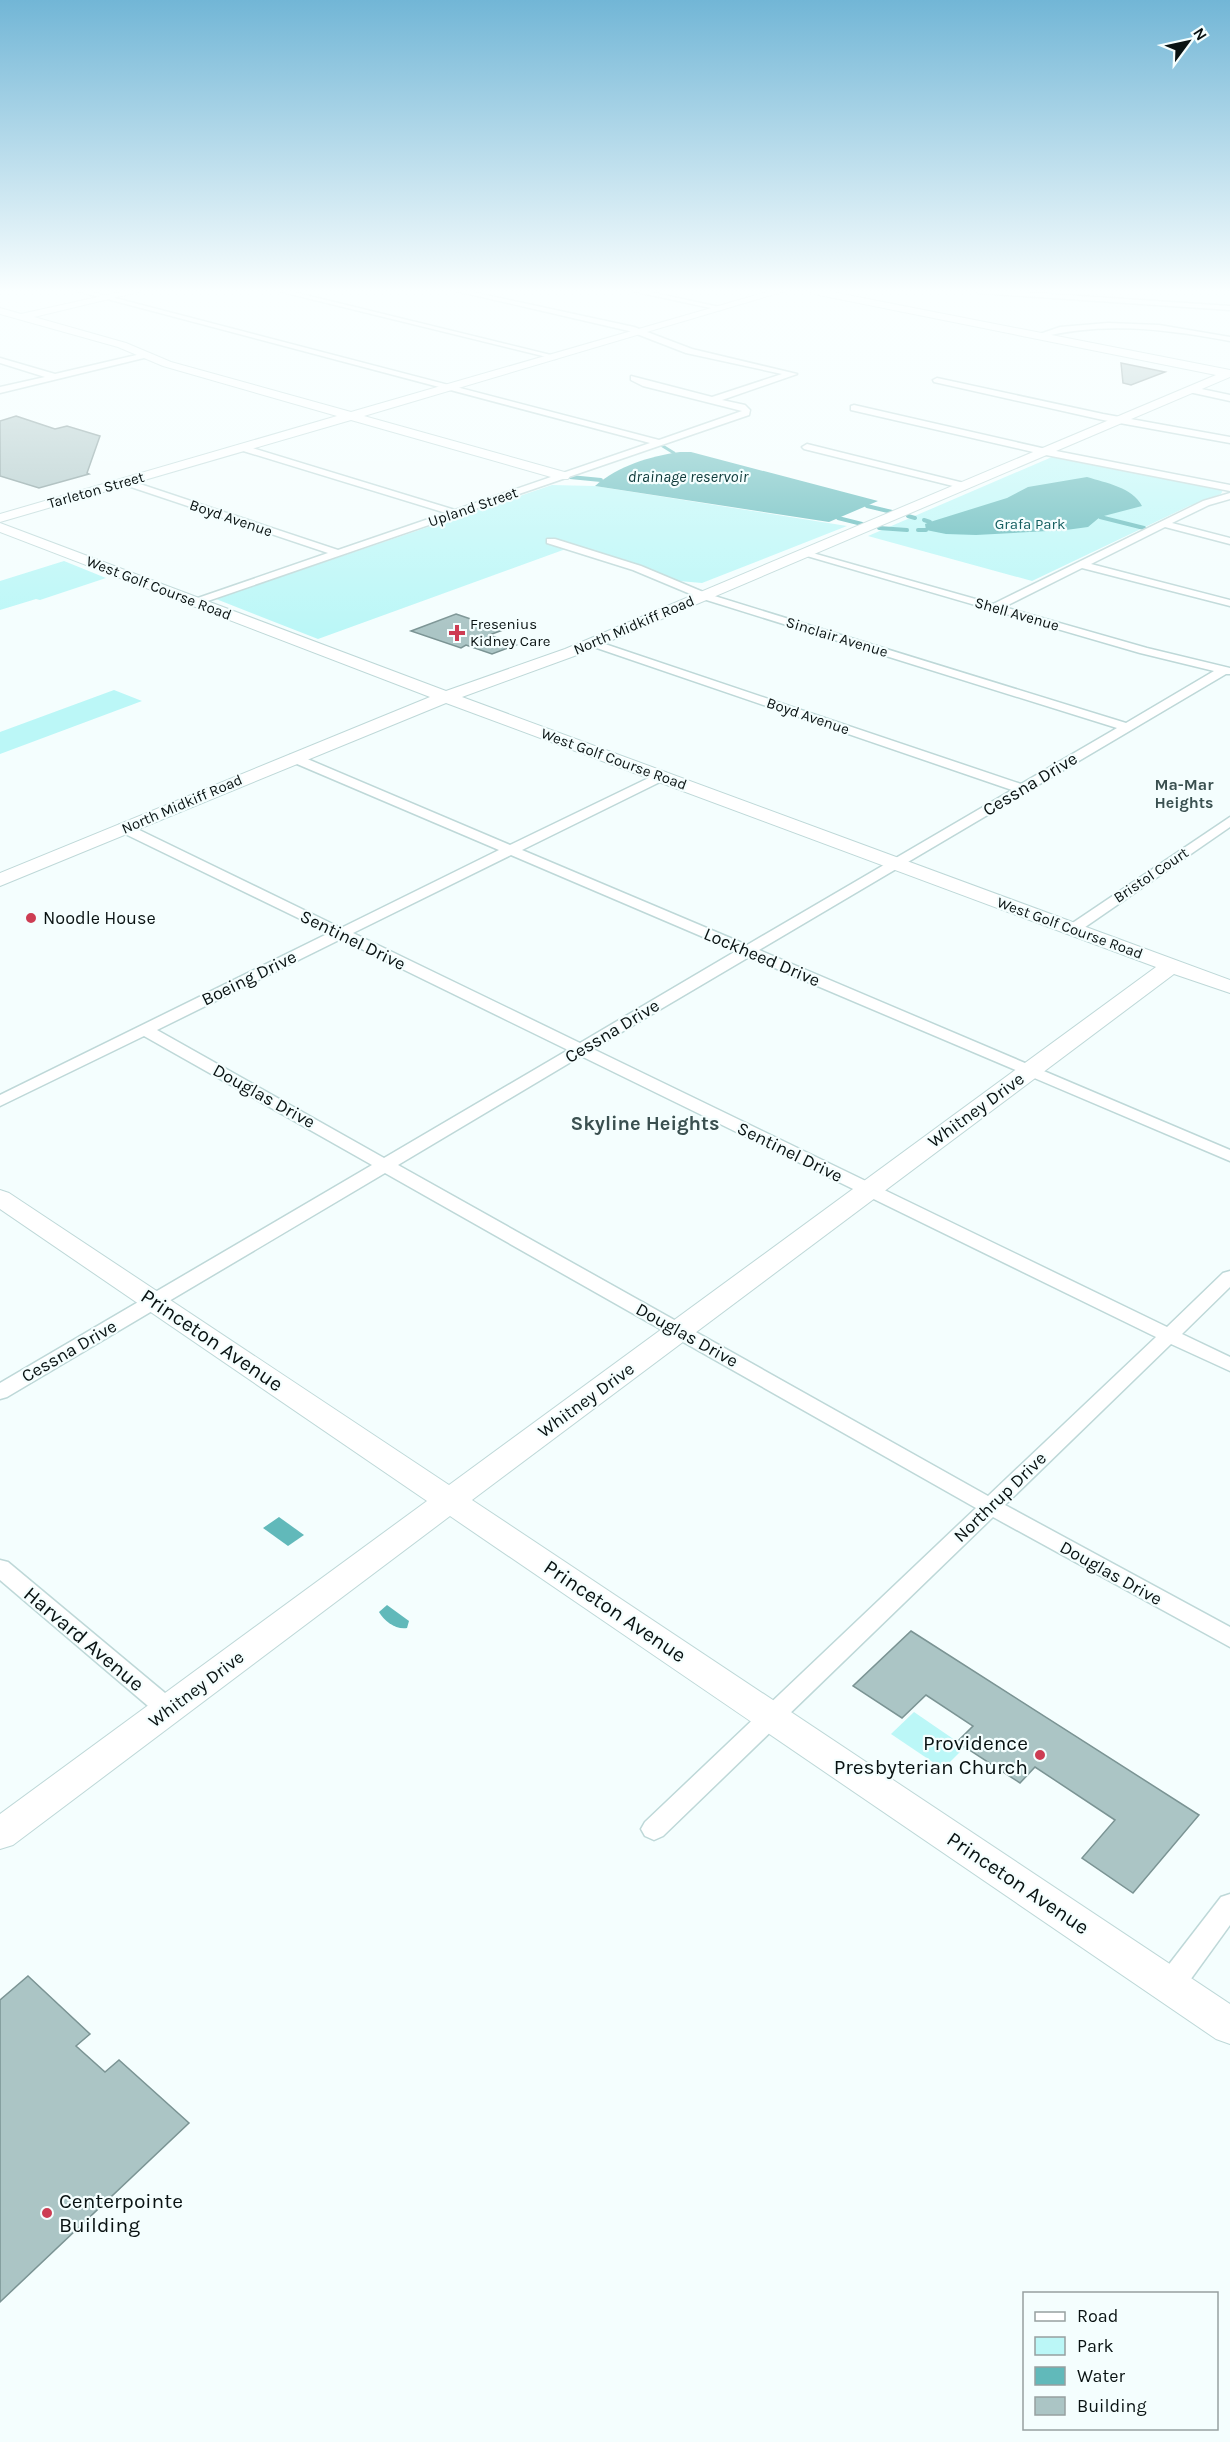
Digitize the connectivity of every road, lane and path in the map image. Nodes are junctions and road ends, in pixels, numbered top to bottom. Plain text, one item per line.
1 (312, 405) edge
2 (389, 405) edge
3 (518, 405) edge
4 (729, 405) edge
5 (1053, 405) edge
6 (1158, 405) edge
7 (854, 408) dead end
8 (351, 416) junction
9 (1123, 420) junction
10 (1230, 440) edge
11 (661, 443) junction
12 (807, 447) dead end
13 (243, 448) junction
14 (1046, 452) junction
15 (563, 476) junction
16 (125, 482) junction
17 (965, 486) junction
18 (1230, 488) edge
19 (1230, 496) edge
20 (456, 513) junction
21 (0, 518) edge
22 (1163, 524) junction
23 (0, 527) edge
24 (550, 541) dead end
25 (1230, 541) edge
26 (337, 553) junction
27 (805, 554) junction
28 (1082, 564) junction
29 (704, 596) junction
30 (196, 602) junction
31 (1230, 603) edge
32 (994, 608) junction
33 (592, 643) junction
34 (1227, 670) edge
35 (396, 678) junction
36 (498, 687) junction
37 (446, 697) junction
38 (1126, 727) junction
39 (600, 754) junction
40 (294, 758) junction
41 (661, 776) junction
42 (1023, 789) junction
43 (1230, 821) edge
44 (124, 828) junction
45 (510, 850) junction
46 (896, 864) junction
47 (0, 880) edge
48 (1073, 929) junction
49 (340, 933) junction
50 (748, 951) junction
51 (1172, 965) junction
52 (1230, 987) edge
53 (145, 1030) junction
54 (581, 1050) junction
55 (1030, 1071) junction
56 (0, 1101) edge
57 (1230, 1156) edge
58 (385, 1165) junction
59 (868, 1190) junction
60 (0, 1198) edge
61 (1230, 1277) edge
62 (154, 1302) junction
63 (679, 1331) junction
64 (1170, 1335) junction
65 (1230, 1365) edge
66 (0, 1392) edge
67 (450, 1500) junction
68 (991, 1507) junction
69 (0, 1568) edge
70 (1230, 1638) edge
71 (169, 1710) junction
72 (770, 1716) junction
73 (654, 1829) dead end
74 (0, 1834) edge
75 (1230, 1905) edge
76 (1170, 1985) junction
77 (1230, 2026) edge

1 - 8 street
2 - 8 street, Tarleton Street
3 - 11 street
4 - 11 street, Upland Street
5 - 9 street
6 - 9 street, North Midkiff Road
7 - 14 street
8 - 13 street, Tarleton Street
8 - 15 street
9 - 10 street
9 - 14 street, North Midkiff Road
11 - 15 street, Upland Street
12 - 17 street
13 - 16 street, Tarleton Street
13 - 20 street
14 - 17 street, North Midkiff Road
14 - 18 street
15 - 20 street, Upland Street
16 - 21 street, Tarleton Street
16 - 26 street, Boyd Avenue
17 - 27 street, North Midkiff Road
19 - 22 street
20 - 26 street, Upland Street
22 - 25 street
22 - 28 street
23 - 30 street, West Golf Course Road
24 - 29 street, Sinclair Avenue
26 - 30 street, Upland Street
27 - 29 street, North Midkiff Road
27 - 32 street, Shell Avenue
28 - 31 street
28 - 32 street
29 - 33 street, North Midkiff Road
29 - 38 street, Sinclair Avenue
30 - 35 street, West Golf Course Road
32 - 34 street, Shell Avenue
33 - 36 street, North Midkiff Road
33 - 42 street, Boyd Avenue
34 - 38 street, Cessna Drive
35 - 36 street
35 - 37 street, West Golf Course Road
36 - 37 street, North Midkiff Road
36 - 39 street
37 - 39 street, West Golf Course Road
37 - 40 street, North Midkiff Road
38 - 42 street, Cessna Drive
39 - 41 street, West Golf Course Road
40 - 44 street, North Midkiff Road
40 - 45 street, Lockheed Drive
41 - 45 street, Boeing Drive
41 - 46 street, West Golf Course Road
42 - 46 street, Cessna Drive
43 - 48 street, Bristol Court
44 - 47 street, North Midkiff Road
44 - 49 street, Sentinel Drive
45 - 49 street, Boeing Drive
45 - 50 street, Lockheed Drive
46 - 48 street, West Golf Course Road
46 - 50 street, Cessna Drive
48 - 51 street, West Golf Course Road
49 - 53 street, Boeing Drive
49 - 54 street, Sentinel Drive
50 - 54 street, Cessna Drive
50 - 55 street, Lockheed Drive
51 - 52 street, West Golf Course Road
51 - 55 street, Whitney Drive
53 - 56 street, Boeing Drive
53 - 58 street, Douglas Drive
54 - 58 street, Cessna Drive
54 - 59 street, Sentinel Drive
55 - 57 street, Lockheed Drive
55 - 59 street, Whitney Drive
58 - 62 street, Cessna Drive
58 - 63 street, Douglas Drive
59 - 63 street, Whitney Drive
59 - 64 street, Sentinel Drive
60 - 62 street, Princeton Avenue
61 - 64 street, Northrup Drive
62 - 66 street, Cessna Drive
62 - 67 street, Princeton Avenue
63 - 67 street, Whitney Drive
63 - 68 street, Douglas Drive
64 - 65 street, Sentinel Drive
64 - 68 street, Northrup Drive
67 - 71 street, Whitney Drive
67 - 72 street, Princeton Avenue
68 - 70 street, Douglas Drive
68 - 72 street, Northrup Drive
69 - 71 street, Harvard Avenue
71 - 74 street, Whitney Drive
72 - 73 street, Northrup Drive
72 - 76 street, Princeton Avenue
75 - 76 street
76 - 77 street, Princeton Avenue

